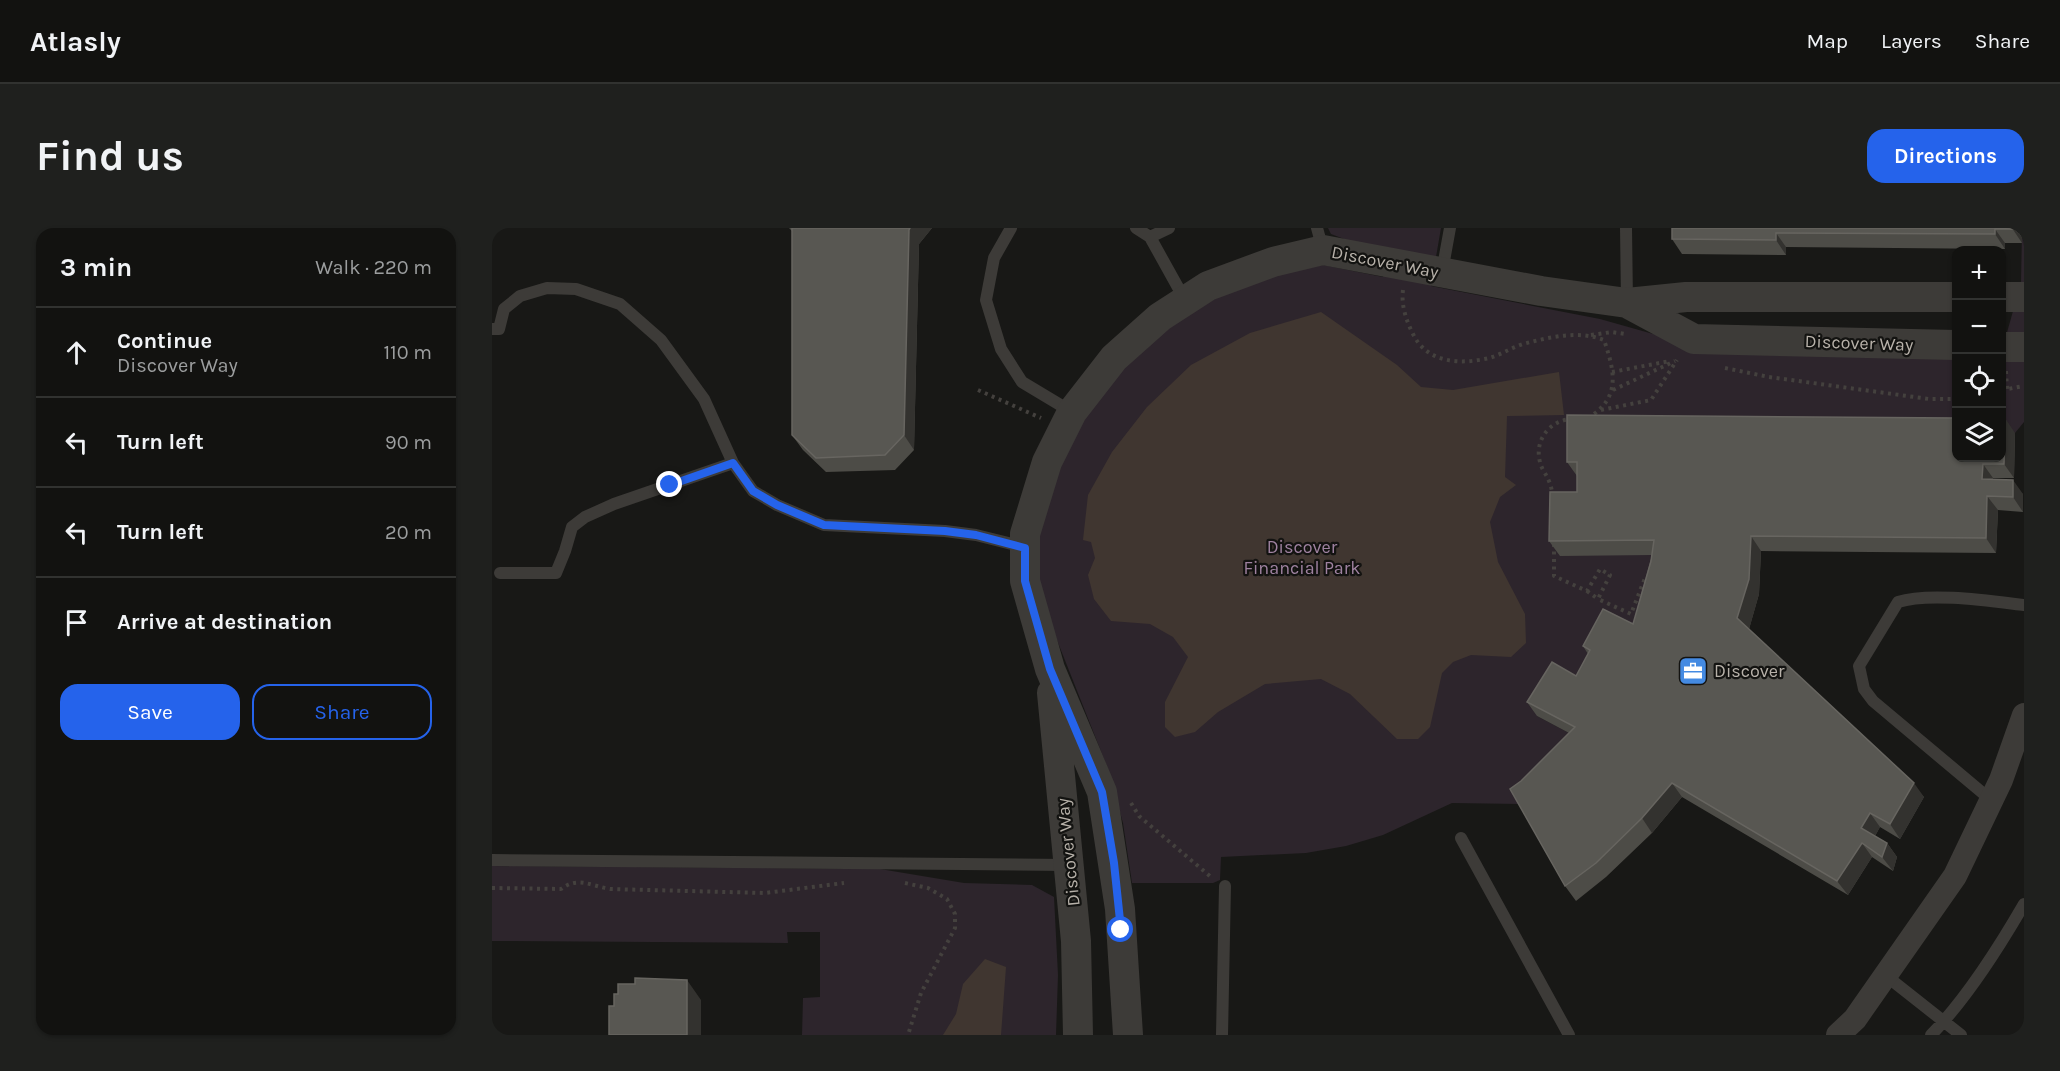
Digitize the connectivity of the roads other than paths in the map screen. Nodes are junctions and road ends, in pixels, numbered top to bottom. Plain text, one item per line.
1 (1011, 228) edge
2 (1136, 228) edge
3 (1169, 228) edge
4 (1450, 228) edge
5 (1626, 228) edge
6 (1150, 237) junction
7 (1320, 239) edge
8 (1442, 272) junction
9 (1952, 297) edge
10 (2006, 297) edge
11 (2024, 297) edge
12 (1185, 301) junction
13 (1627, 303) junction
14 (492, 329) edge
15 (1952, 345) edge
16 (2006, 347) edge
17 (2024, 347) edge
18 (1068, 420) junction
19 (733, 463) junction
20 (1025, 548) junction
21 (500, 573) dead end
22 (2024, 605) edge
23 (1050, 669) junction
24 (2024, 715) edge
25 (1991, 800) junction
26 (1461, 838) dead end
27 (492, 860) edge
28 (1069, 865) junction
29 (1221, 884) road end
30 (2024, 904) edge
31 (1885, 975) junction
32 (1944, 1022) junction
33 (1078, 1035) edge
34 (1128, 1035) edge
35 (1222, 1035) edge
36 (1569, 1035) edge
37 (1838, 1035) edge
38 (1931, 1035) edge
39 (1961, 1035) edge

1 - 18 lane
2 - 6 lane
3 - 6 lane
4 - 8 lane
5 - 13 lane
6 - 12 lane
7 - 8 street, Discover Way
7 - 12 street, Discover Way
8 - 13 street, Discover Way
9 - 13 street, Discover Way
10 - 11 street
12 - 18 street, Discover Way
13 - 15 street, Discover Way
14 - 19 lane
16 - 17 street
18 - 20 street, Discover Way
19 - 20 lane
19 - 21 lane
20 - 23 street, Discover Way
22 - 25 lane
23 - 28 street, Discover Way
23 - 34 street, Discover Way
24 - 25 street
25 - 31 street
26 - 36 lane
27 - 28 lane
28 - 33 street, Discover Way
29 - 35 lane
30 - 32 lane
31 - 32 lane
31 - 37 street
32 - 38 lane
32 - 39 lane

